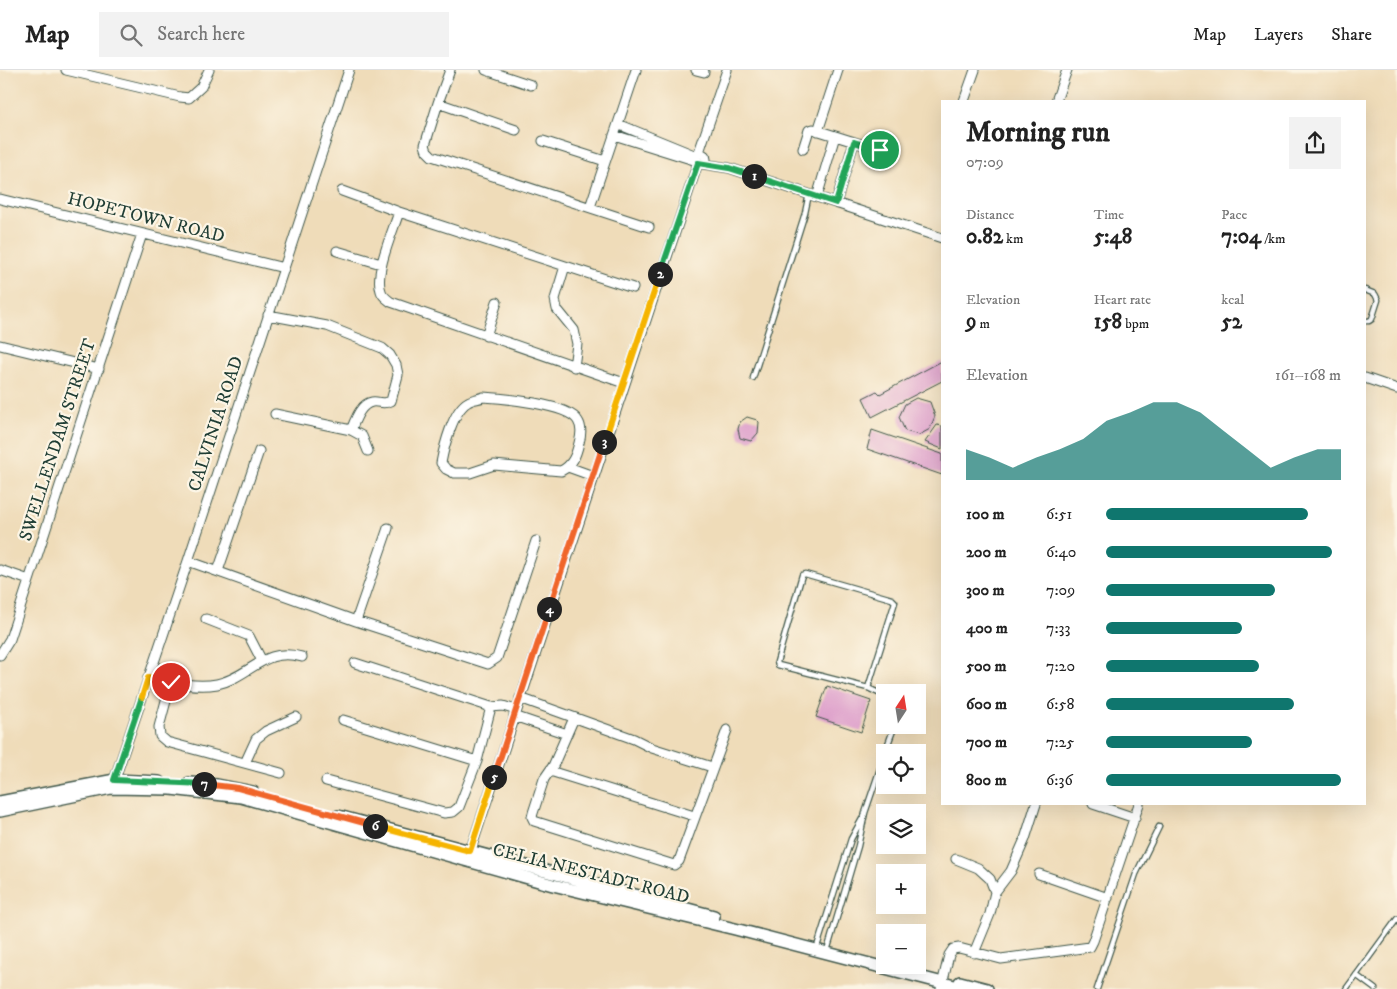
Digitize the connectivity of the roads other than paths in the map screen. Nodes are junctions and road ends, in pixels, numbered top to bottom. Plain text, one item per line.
1 (66, 70) edge
2 (209, 70) edge
3 (349, 70) edge
4 (450, 70) edge
5 (486, 70) edge
6 (636, 70) edge
7 (726, 70) edge
8 (838, 70) edge
9 (975, 70) edge
10 (1067, 70) edge
11 (530, 85) dead end
12 (964, 100) edge
13 (1056, 100) edge
14 (438, 103) junction
15 (618, 124) junction
16 (516, 130) dead end
17 (818, 131) junction
18 (614, 135) junction
19 (835, 136) junction
20 (543, 141) dead end
21 (854, 142) junction
22 (803, 149) dead end
23 (880, 150) dead end
24 (700, 158) junction
25 (605, 162) junction
26 (342, 191) dead end
27 (813, 196) junction
28 (0, 199) edge
29 (836, 203) junction
30 (590, 207) junction
31 (398, 212) junction
32 (649, 226) dead end
33 (142, 234) junction
34 (941, 238) edge
35 (337, 251) dead end
36 (381, 264) junction
37 (565, 266) junction
38 (284, 268) junction
39 (633, 288) dead end
40 (1366, 290) edge
41 (497, 302) dead end
42 (268, 315) junction
43 (1366, 321) edge
44 (486, 336) junction
45 (0, 345) edge
46 (574, 367) junction
47 (99, 369) junction
48 (752, 378) dead end
49 (1366, 378) edge
50 (624, 383) junction
51 (1397, 389) edge
52 (275, 414) dead end
53 (351, 430) junction
54 (259, 451) dead end
55 (368, 451) dead end
56 (568, 467) junction
57 (593, 476) junction
58 (388, 528) dead end
59 (536, 541) dead end
60 (188, 561) junction
61 (0, 570) edge
62 (218, 571) junction
63 (29, 580) junction
64 (206, 619) dead end
65 (356, 621) junction
66 (0, 655) edge
67 (302, 657) dead end
68 (262, 661) junction
69 (355, 663) dead end
70 (148, 678) junction
71 (171, 682) junction
72 (868, 688) junction
73 (876, 692) edge
74 (520, 698) junction
75 (491, 707) junction
76 (515, 713) junction
77 (296, 717) dead end
78 (574, 718) junction
79 (343, 720) dead end
80 (727, 730) dead end
81 (568, 734) junction
82 (477, 761) junction
83 (245, 763) junction
84 (712, 768) junction
85 (550, 770) junction
86 (281, 773) dead end
87 (876, 780) edge
88 (326, 781) dead end
89 (113, 784) junction
90 (0, 802) edge
91 (1036, 805) edge
92 (1096, 805) edge
93 (1139, 805) edge
94 (0, 811) edge
95 (865, 813) junction
96 (694, 816) junction
97 (1135, 818) junction
98 (1159, 827) dead end
99 (469, 856) junction
100 (956, 859) dead end
101 (1039, 874) dead end
102 (995, 892) junction
103 (1108, 898) junction
104 (1397, 919) edge
105 (823, 949) junction
106 (974, 953) junction
107 (876, 960) edge
108 (920, 974) edge
109 (1356, 975) junction
110 (942, 983) edge
111 (966, 989) edge
112 (987, 989) edge
113 (1097, 989) edge
114 (1346, 989) edge
115 (1375, 989) edge

1 - 2 street
3 - 38 street, CALVINIA ROAD
4 - 14 street
5 - 11 street
6 - 15 street
7 - 24 street
8 - 17 street
9 - 12 street
10 - 13 street
14 - 16 street
14 - 30 street
15 - 18 street
15 - 24 street
17 - 19 street
17 - 22 street
18 - 24 street
18 - 25 street
19 - 21 street
19 - 27 street
20 - 25 street
21 - 23 street
21 - 29 street
24 - 27 street
24 - 50 street
25 - 30 street
26 - 31 street
27 - 29 street
27 - 48 lane
28 - 33 street, HOPETOWN ROAD
29 - 34 street
30 - 32 street
31 - 36 street
31 - 37 street
33 - 38 street, HOPETOWN ROAD
33 - 47 street, SWELLENDAM STREET
35 - 36 street
36 - 44 street
37 - 39 street
37 - 46 street
38 - 42 street, CALVINIA ROAD
40 - 43 lane
41 - 44 street
42 - 53 street
42 - 60 street, CALVINIA ROAD
44 - 46 street
45 - 47 street
46 - 50 street
47 - 63 street, SWELLENDAM STREET
49 - 51 street
50 - 57 street
52 - 53 street
53 - 55 street
54 - 62 street
56 - 56 street
56 - 57 street
57 - 74 street
58 - 65 street
59 - 65 street
60 - 62 street
60 - 70 street, CALVINIA ROAD
61 - 63 street
62 - 65 street
63 - 66 street, SWELLENDAM STREET
64 - 68 street
67 - 68 street
68 - 71 street
69 - 75 street
70 - 71 street
70 - 89 street, CALVINIA ROAD
71 - 83 street
72 - 72 lane
72 - 73 lane
74 - 76 street
74 - 78 street
75 - 76 street
75 - 82 street
76 - 81 street
76 - 99 street
77 - 83 street
78 - 81 street
78 - 84 street
79 - 82 street
80 - 84 street
81 - 85 street
82 - 88 street
83 - 86 street
84 - 96 street
85 - 96 street
85 - 96 street
87 - 95 lane
89 - 90 street, CELIA NESTADT ROAD
89 - 94 street, CELIA NESTADT ROAD
89 - 99 street, CELIA NESTADT ROAD
91 - 102 street
92 - 97 street
93 - 97 street
95 - 105 lane
95 - 105 lane
97 - 103 street
98 - 113 lane
99 - 105 street, CELIA NESTADT ROAD
100 - 102 street
101 - 103 street
102 - 106 street
103 - 106 street
104 - 109 lane
105 - 107 street, CELIA NESTADT ROAD
105 - 110 street, CELIA NESTADT ROAD
106 - 110 street
108 - 110 street, CELIA NESTADT ROAD
109 - 114 lane
109 - 115 lane
110 - 111 street, CELIA NESTADT ROAD
110 - 112 street, CELIA NESTADT ROAD

